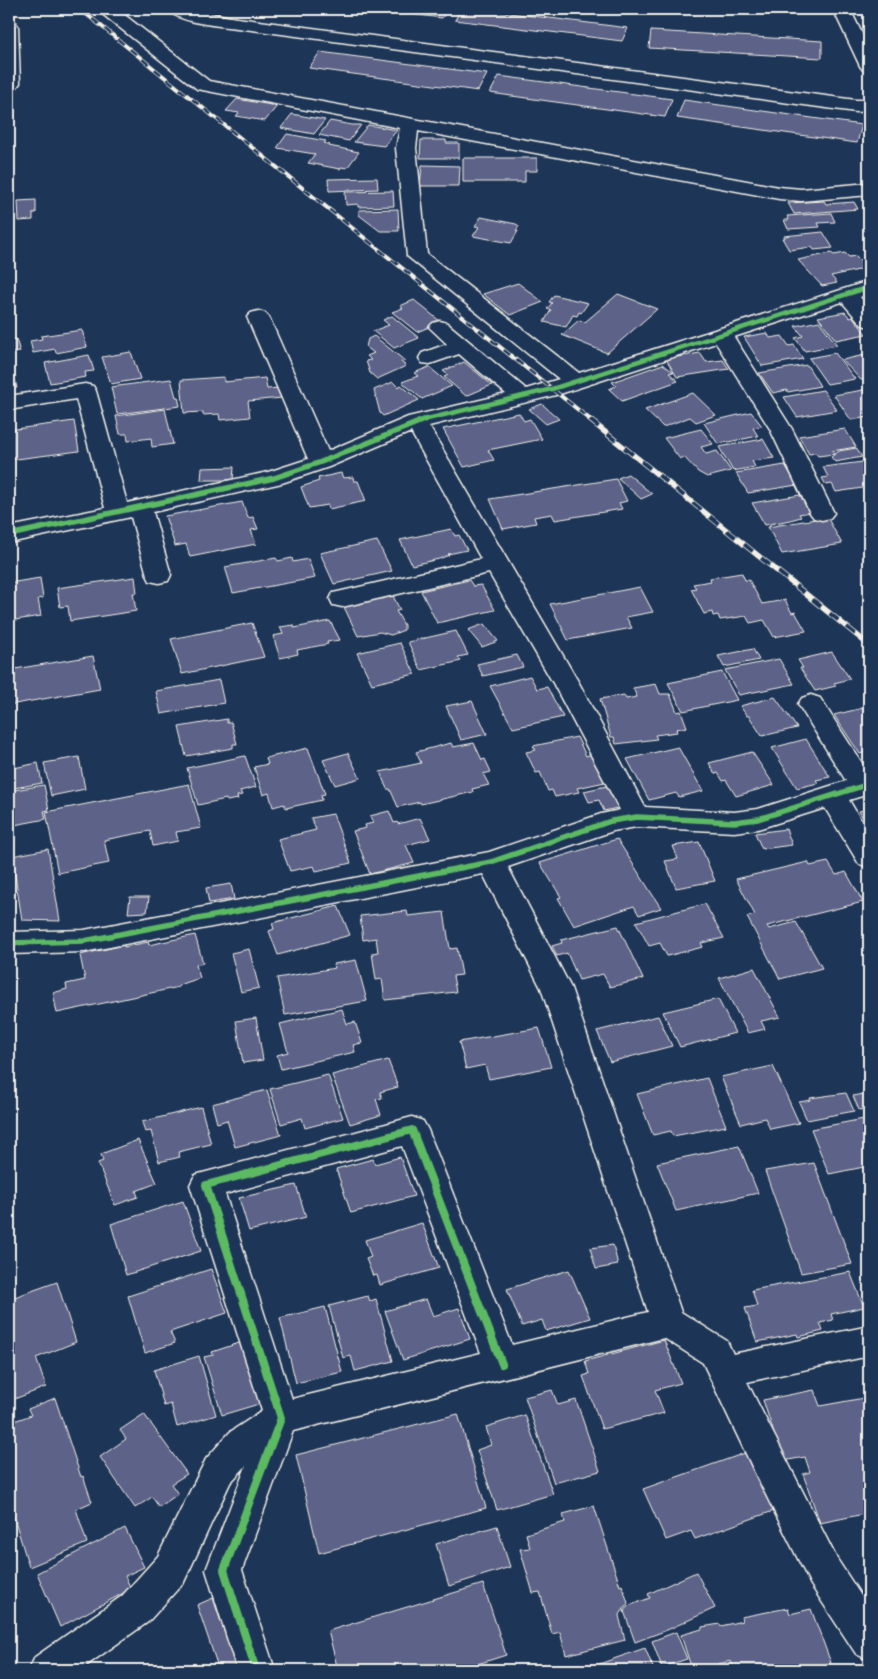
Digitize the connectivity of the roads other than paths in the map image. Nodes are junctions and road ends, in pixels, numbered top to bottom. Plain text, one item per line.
1 (107, 9) edge
2 (176, 9) edge
3 (841, 9) edge
4 (9, 26) edge
5 (869, 66) edge
6 (9, 83) edge
7 (869, 106) edge
8 (410, 124) junction
9 (869, 189) edge
10 (869, 287) edge
11 (846, 294) junction
12 (258, 317) dead end
13 (869, 321) edge
14 (440, 328) dead end
15 (721, 334) junction
16 (462, 346) junction
17 (430, 358) dead end
18 (576, 380) junction
19 (523, 397) junction
20 (9, 404) edge
21 (416, 422) junction
22 (321, 462) junction
23 (129, 511) junction
24 (822, 513) dead end
25 (9, 535) edge
26 (496, 564) junction
27 (159, 574) dead end
28 (342, 599) dead end
29 (811, 704) dead end
30 (866, 784) edge
31 (832, 796) junction
32 (637, 817) junction
33 (869, 857) edge
34 (491, 862) junction
35 (9, 943) edge
36 (668, 1322) junction
37 (869, 1341) edge
38 (502, 1364) junction
39 (724, 1371) junction
40 (281, 1418) junction
41 (869, 1641) edge
42 (48, 1670) edge
43 (256, 1670) edge

1 - 8 street
2 - 7 street
3 - 5 street
4 - 6 street
8 - 9 street
8 - 18 street
10 - 11 street
11 - 13 street
11 - 15 street
12 - 22 street
14 - 16 street
15 - 18 street
15 - 24 street
16 - 17 street
16 - 19 street
18 - 19 street
19 - 21 street
20 - 23 street
21 - 22 street
21 - 26 street
22 - 23 street
23 - 25 street
23 - 27 street
26 - 28 street
26 - 32 street
29 - 30 street
30 - 31 street
31 - 32 street
31 - 33 street
32 - 34 street
34 - 35 street
34 - 36 street
36 - 38 street
36 - 39 street
37 - 39 street
38 - 40 street
38 - 40 street
39 - 41 street
40 - 42 street
40 - 43 street

